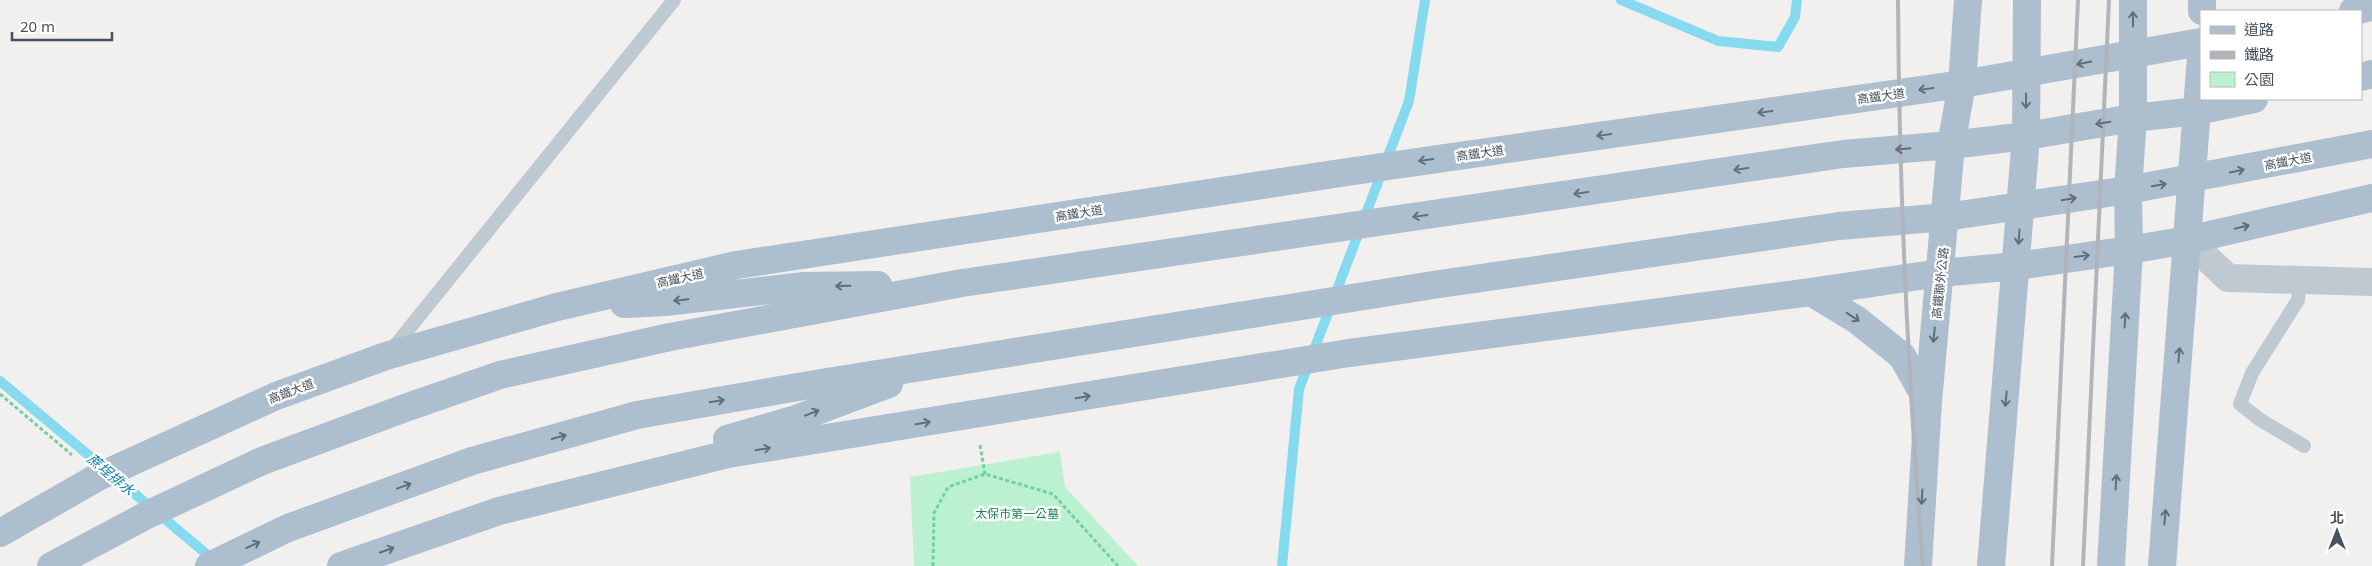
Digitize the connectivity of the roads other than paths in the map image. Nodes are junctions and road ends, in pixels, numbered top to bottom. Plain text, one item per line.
1 (674, 0) edge
2 (1968, 0) edge
3 (2027, 0) edge
4 (2133, 0) edge
5 (2372, 7) edge
6 (2358, 10) edge
7 (2200, 42) edge
8 (2133, 54) junction
9 (2200, 70) edge
10 (2026, 74) junction
11 (1962, 84) junction
12 (2249, 100) edge
13 (2197, 111) junction
14 (2133, 118) junction
15 (2026, 136) junction
16 (2372, 144) edge
17 (1951, 145) junction
18 (2190, 180) junction
19 (2128, 190) junction
20 (2372, 198) edge
21 (2021, 206) junction
22 (1946, 217) junction
23 (2188, 240) junction
24 (2129, 250) junction
25 (2017, 266) junction
26 (1940, 273) junction
27 (2300, 280) junction
28 (2372, 282) edge
29 (962, 283) junction
30 (1811, 292) junction
31 (557, 307) junction
32 (386, 356) junction
33 (942, 364) junction
34 (1928, 402) junction
35 (2304, 446) dead end
36 (499, 511) junction
37 (0, 533) edge
38 (50, 566) edge
39 (209, 566) edge
40 (340, 566) edge
41 (1918, 566) edge
42 (1991, 566) edge
43 (2111, 566) edge
44 (2162, 566) edge

1 - 32 lane
2 - 11 main road, 高鐵聯外公路
3 - 10 main road
8 -> 4 main road
5 - 6 main road
7 - 8 main road, 高鐵大道
8 -> 10 main road, 高鐵大道
8 - 14 main road
9 - 13 main road
10 - 11 main road, 高鐵大道
10 -> 15 main road
11 - 17 main road, 高鐵聯外公路
11 -> 31 main road, 高鐵大道
12 - 13 main road
13 - 14 main road
13 - 18 main road
14 -> 15 main road
14 - 19 main road
15 - 17 main road
15 - 21 main road
18 -> 16 main road, 高鐵大道
17 - 22 main road, 高鐵聯外公路
17 -> 29 main road
19 -> 18 main road, 高鐵大道
18 - 23 main road
21 -> 19 main road, 高鐵大道
19 - 24 main road
23 -> 20 main road
21 - 22 main road, 高鐵大道
21 -> 25 main road
22 - 26 main road, 高鐵聯外公路
22 - 33 main road, 高鐵大道
23 - 24 main road
23 - 27 street
44 -> 23 main road
25 -> 24 main road
43 -> 24 main road
25 - 26 main road
25 -> 42 main road
26 - 30 main road
26 -> 34 main road, 高鐵聯外公路
27 - 28 street
27 - 35 lane
29 -> 31 main road
29 - 38 main road
30 -> 34 main road
36 -> 30 main road
31 - 32 main road, 高鐵大道
32 - 37 main road, 高鐵大道
36 -> 33 main road
39 -> 33 main road, 高鐵大道
34 -> 41 main road, 高鐵聯外公路
40 -> 36 main road

